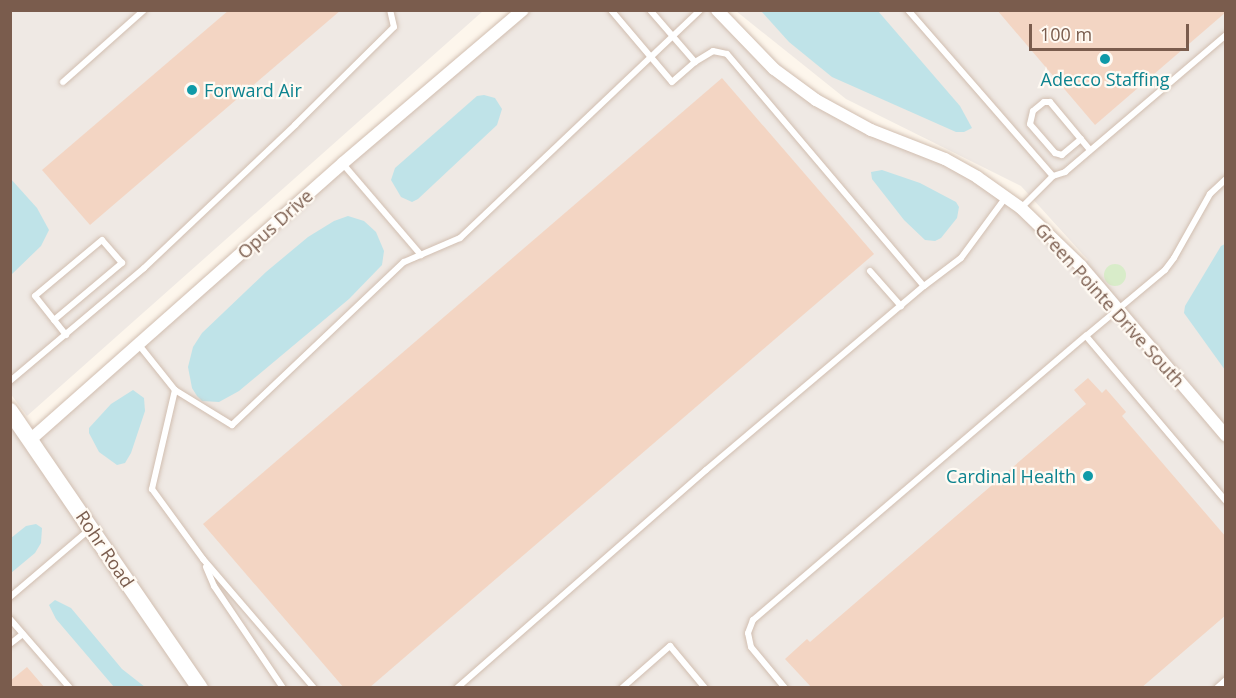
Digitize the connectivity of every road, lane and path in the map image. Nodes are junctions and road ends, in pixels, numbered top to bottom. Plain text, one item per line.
1 (144, 10) edge
2 (390, 10) edge
3 (522, 10) edge
4 (611, 10) edge
5 (650, 10) edge
6 (700, 10) edge
7 (717, 10) edge
8 (908, 10) edge
9 (1226, 35) edge
10 (673, 36) junction
11 (650, 58) junction
12 (695, 62) junction
13 (63, 82) dead end
14 (1081, 139) junction
15 (1090, 150) junction
16 (343, 163) junction
17 (1053, 176) junction
18 (1226, 179) edge
19 (1006, 197) junction
20 (1021, 208) junction
21 (420, 255) junction
22 (870, 271) dead end
23 (924, 286) junction
24 (900, 306) junction
25 (1117, 309) junction
26 (54, 320) junction
27 (66, 336) junction
28 (1086, 336) junction
29 (139, 345) junction
30 (10, 381) edge
31 (175, 390) junction
32 (10, 411) edge
33 (1226, 436) edge
34 (30, 440) junction
35 (1226, 501) edge
36 (91, 529) junction
37 (203, 560) junction
38 (10, 597) edge
39 (10, 619) edge
40 (23, 634) junction
41 (10, 644) edge
42 (1226, 680) edge
43 (70, 687) edge
44 (200, 687) edge
45 (283, 687) edge
46 (314, 687) edge
47 (458, 687) edge
48 (622, 687) edge
49 (705, 687) edge
50 (785, 687) edge
51 (1217, 687) edge

1 - 13 lane
2 - 27 lane
3 - 16 street, Opus Drive
4 - 11 lane
5 - 10 lane
6 - 10 lane
7 - 19 street, Green Pointe Drive South
8 - 17 lane
9 - 15 lane
10 - 11 lane
10 - 12 lane
11 - 12 lane
11 - 21 lane
12 - 23 lane
14 - 14 lane
14 - 15 lane
15 - 17 lane
16 - 21 lane
16 - 29 street, Opus Drive
17 - 20 lane
18 - 25 lane
19 - 20 street, Green Pointe Drive South
19 - 23 lane
20 - 25 street, Green Pointe Drive South
21 - 31 lane
22 - 24 lane
23 - 24 lane
24 - 47 lane
25 - 28 lane
25 - 33 street, Green Pointe Drive South
26 - 26 lane
26 - 27 lane
27 - 30 lane
28 - 35 lane
28 - 50 lane
29 - 31 lane
29 - 34 street, Opus Drive
31 - 37 lane
32 - 34 street, Rohr Road
34 - 36 street, Rohr Road
36 - 38 lane
36 - 44 street, Rohr Road
37 - 45 lane
37 - 46 lane
39 - 40 lane
40 - 41 lane
40 - 43 lane
42 - 51 lane
48 - 49 lane

